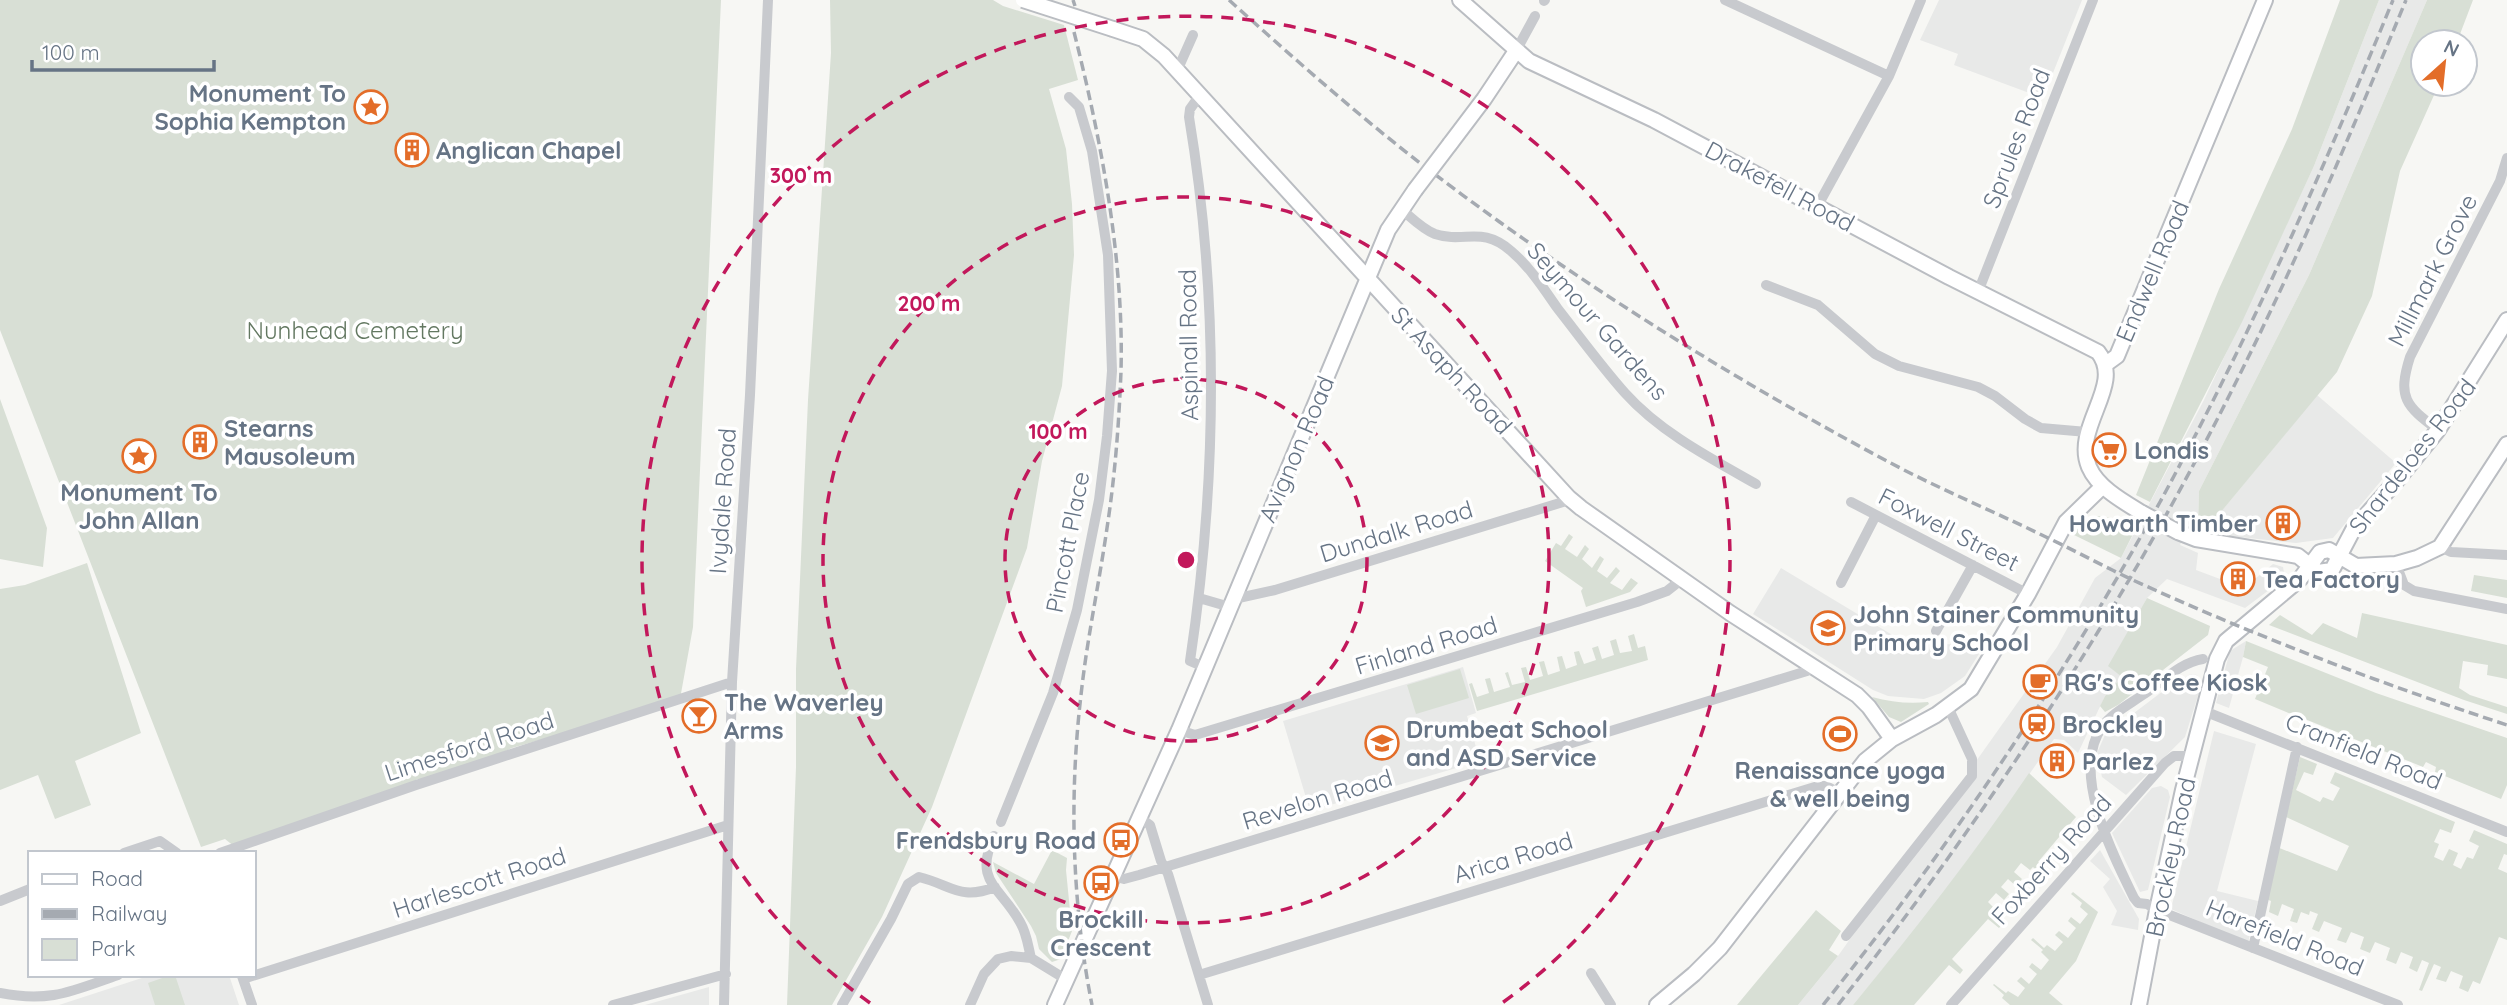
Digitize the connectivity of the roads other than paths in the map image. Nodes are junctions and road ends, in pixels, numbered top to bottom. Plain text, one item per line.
1 (768, 0) edge
2 (1023, 0) edge
3 (1460, 0) edge
4 (1725, 0) edge
5 (1922, 0) edge
6 (2093, 0) edge
7 (2265, 0) edge
8 (1535, 16) dead end
9 (1193, 35) dead end
10 (1516, 51) junction
11 (1177, 71) junction
12 (1889, 76) junction
13 (1200, 95) junction
14 (1069, 97) dead end
15 (2507, 158) edge
16 (1817, 207) junction
17 (1401, 209) junction
18 (1367, 279) junction
19 (1766, 285) dead end
20 (1978, 292) junction
21 (2507, 320) edge
22 (2106, 364) junction
23 (2438, 430) junction
24 (2087, 432) junction
25 (2507, 444) edge
26 (1756, 484) dead end
27 (2103, 486) junction
28 (1569, 498) junction
29 (1851, 502) dead end
30 (1876, 515) junction
31 (2440, 547) junction
32 (2339, 555) junction
33 (2507, 555) edge
34 (2396, 564) junction
35 (1973, 565) junction
36 (2309, 565) junction
37 (1682, 580) junction
38 (1841, 583) dead end
39 (2028, 594) junction
40 (1199, 598) junction
41 (1232, 603) junction
42 (2507, 609) edge
43 (1936, 631) dead end
44 (2203, 659) dead end
45 (1811, 665) junction
46 (1205, 667) junction
47 (732, 682) junction
48 (1948, 707) junction
49 (2204, 711) junction
50 (1179, 730) junction
51 (1892, 739) junction
52 (2297, 747) junction
53 (2192, 756) junction
54 (1839, 793) junction
55 (1140, 818) junction
56 (1001, 822) dead end
57 (727, 825) junction
58 (2105, 830) junction
59 (2507, 832) edge
60 (994, 836) dead end
61 (130, 851) edge
62 (174, 851) edge
63 (226, 851) edge
64 (1165, 867) junction
65 (1113, 876) junction
66 (995, 887) junction
67 (28, 891) edge
68 (0, 901) edge
69 (2157, 910) junction
70 (1846, 936) dead end
71 (2253, 948) junction
72 (1031, 958) junction
73 (256, 973) edge
74 (1591, 973) dead end
75 (726, 974) junction
76 (1199, 975) junction
77 (112, 977) edge
78 (242, 977) edge
79 (1067, 980) junction
80 (0, 993) edge
81 (25, 1001) edge
82 (252, 1005) edge
83 (613, 1005) edge
84 (724, 1005) edge
85 (842, 1005) edge
86 (970, 1005) edge
87 (1055, 1005) edge
88 (1208, 1005) edge
89 (1611, 1005) edge
90 (1657, 1005) edge
91 (1951, 1005) edge
92 (2139, 1005) edge
93 (2398, 1005) edge

1 - 47 street, Ivydale Road
2 - 11 street, St Asaph Road, bridge
3 - 10 street, Drakefell Road
4 - 12 street
5 - 12 street
6 - 20 street, Sprules Road
7 - 22 street, Endwell Road
8 - 10 street
9 - 11 street
10 - 16 street, Drakefell Road
10 - 17 street, Avignon Road, bridge
11 - 13 street, St Asaph Road
12 - 16 street
13 - 18 street, St Asaph Road
13 - 40 street, Aspinall Road
14 - 56 street, Pincott Place
15 - 23 street, Millmark Grove
16 - 20 street, Drakefell Road
17 - 18 street, Avignon Road
17 - 26 street, Seymour Gardens
18 - 28 street, St Asaph Road
18 - 41 street, Avignon Road
19 - 24 street
20 - 22 street, Drakefell Road
21 - 23 street, Shardeloes Road
22 - 24 street, Endwell Road
23 - 32 street, Shardeloes Road
24 - 27 street, Endwell Road
25 - 31 street
27 - 36 street, Endwell Road, bridge
27 - 39 street
28 - 37 street, St Asaph Road
28 - 41 street, Dundalk Road
29 - 30 street, Foxwell Street
30 - 35 street, Foxwell Street
30 - 38 street
31 - 33 street
31 - 34 street
32 - 34 street
32 - 36 street, Shardeloes Road
34 - 42 street
35 - 39 street, Foxwell Street
35 - 43 street
36 - 49 street, Brockley Road
37 - 45 street, St Asaph Road
37 - 50 street, Finland Road
39 - 48 street
40 - 41 street
40 - 46 street, Aspinall Road
41 - 46 street, Avignon Road
44 - 58 street, Harefield Road
45 - 51 street, St Asaph Road
45 - 64 street, Revelon Road
46 - 50 street, Avignon Road
47 - 57 street, Ivydale Road
47 - 63 street, Limesford Road
48 - 51 street
48 - 70 street
49 - 52 street, Cranfield Road
49 - 53 street, Brockley Road
50 - 55 street, Avignon Road
51 - 54 street
52 - 59 street, Cranfield Road
52 - 71 street
53 - 58 street, Foxberry Road
53 - 69 street, Brockley Road
54 - 76 street, Arica Road
54 - 90 street
55 - 64 street
55 - 65 street
57 - 73 street, Harlescott Road
57 - 75 street, Ivydale Road
58 - 69 street, Harefield Road
58 - 91 street, Foxberry Road
60 - 66 street
61 - 62 street
64 - 65 street, Revelon Road
64 - 76 street
65 - 79 street
66 - 72 street
66 - 85 street
67 - 68 street
69 - 71 street, Harefield Road
69 - 92 street, Brockley Road
71 - 93 street, Harefield Road
72 - 79 street
72 - 86 street
74 - 89 street
75 - 83 street
75 - 84 street, Ivydale Road
76 - 88 street
77 - 81 street
78 - 82 street
79 - 87 street
80 - 81 street

